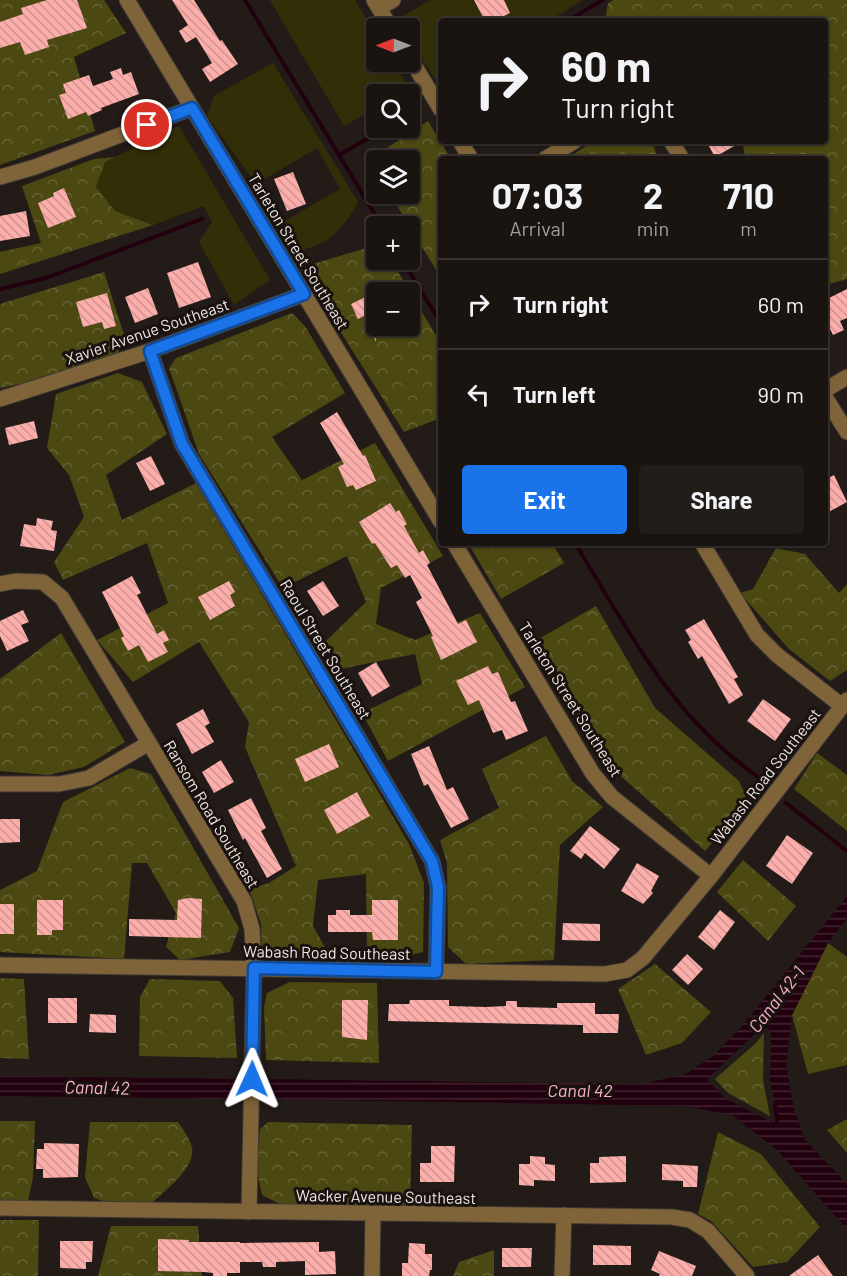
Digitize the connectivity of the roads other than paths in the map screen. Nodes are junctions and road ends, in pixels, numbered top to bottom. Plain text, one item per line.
1 (127, 0) edge
2 (393, 0) edge
3 (377, 4) edge
4 (386, 18) edge
5 (418, 72) edge
6 (438, 105) edge
7 (192, 108) junction
8 (570, 144) edge
9 (549, 156) edge
10 (0, 177) edge
11 (304, 294) junction
12 (150, 351) junction
13 (847, 377) edge
14 (828, 388) edge
15 (0, 399) edge
16 (828, 402) edge
17 (847, 432) edge
18 (438, 517) edge
19 (456, 546) edge
20 (704, 546) edge
21 (0, 584) edge
22 (845, 703) edge
23 (149, 743) junction
24 (0, 783) edge
25 (711, 876) junction
26 (0, 964) edge
27 (254, 968) junction
28 (436, 972) junction
29 (0, 1208) edge
30 (249, 1212) junction
31 (373, 1214) junction
32 (564, 1215) junction
33 (372, 1276) edge
34 (562, 1276) edge
35 (747, 1276) edge

1 - 7 street, Tarleton Street Southeast
2 - 3 street
3 - 4 street
5 - 6 street
7 - 10 street
7 - 11 street, Tarleton Street Southeast
8 - 9 street
11 - 12 street, Xavier Avenue Southeast
11 - 18 street, Tarleton Street Southeast
12 - 15 street, Xavier Avenue Southeast
12 - 28 street, Raoul Street Southeast
13 - 14 street
16 - 17 street
19 - 25 street, Tarleton Street Southeast
20 - 22 street
21 - 23 street, Ransom Road Southeast
22 - 25 street, Wabash Road Southeast
23 - 24 street
23 - 27 street, Ransom Road Southeast
25 - 28 street, Wabash Road Southeast
26 - 27 street, Wabash Road Southeast
27 - 28 street, Wabash Road Southeast
27 - 30 street, Ransom Road Southeast
29 - 30 street, Wacker Avenue Southeast
30 - 31 street, Wacker Avenue Southeast
31 - 32 street, Wacker Avenue Southeast
31 - 33 street
32 - 34 street
32 - 35 street, Wacker Avenue Southeast

